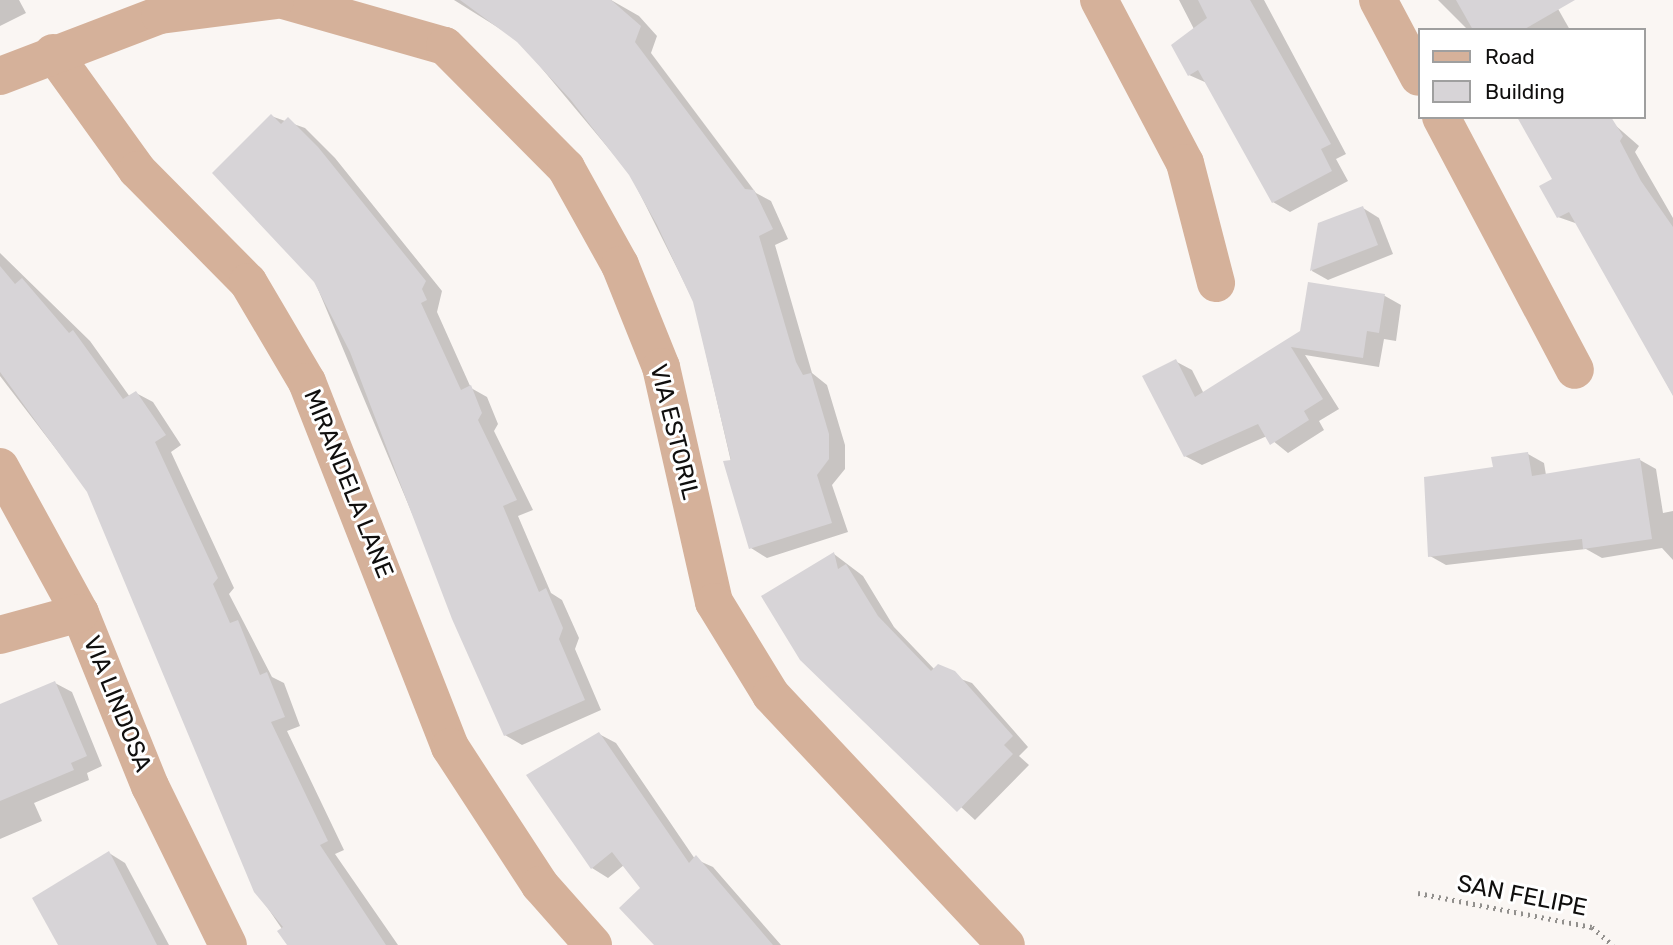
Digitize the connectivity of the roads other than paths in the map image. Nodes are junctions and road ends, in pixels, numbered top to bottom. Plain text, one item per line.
1 (275, 0) edge
2 (283, 0) edge
3 (1099, 0) edge
4 (1378, 0) edge
5 (53, 54) junction
6 (1418, 75) edge
7 (0, 76) edge
8 (1442, 119) edge
9 (1216, 283) dead end
10 (1576, 370) dead end
11 (0, 467) edge
12 (79, 613) junction
13 (0, 635) edge
14 (228, 945) edge
15 (593, 945) edge
16 (1006, 945) edge

1 - 5 street
2 - 16 street, VIA ESTORIL
3 - 9 street
4 - 6 street
5 - 7 street
5 - 15 street, MIRANDELA LANE
8 - 10 street
11 - 12 street, VIA LINDOSA
12 - 13 street
12 - 14 street, VIA LINDOSA

